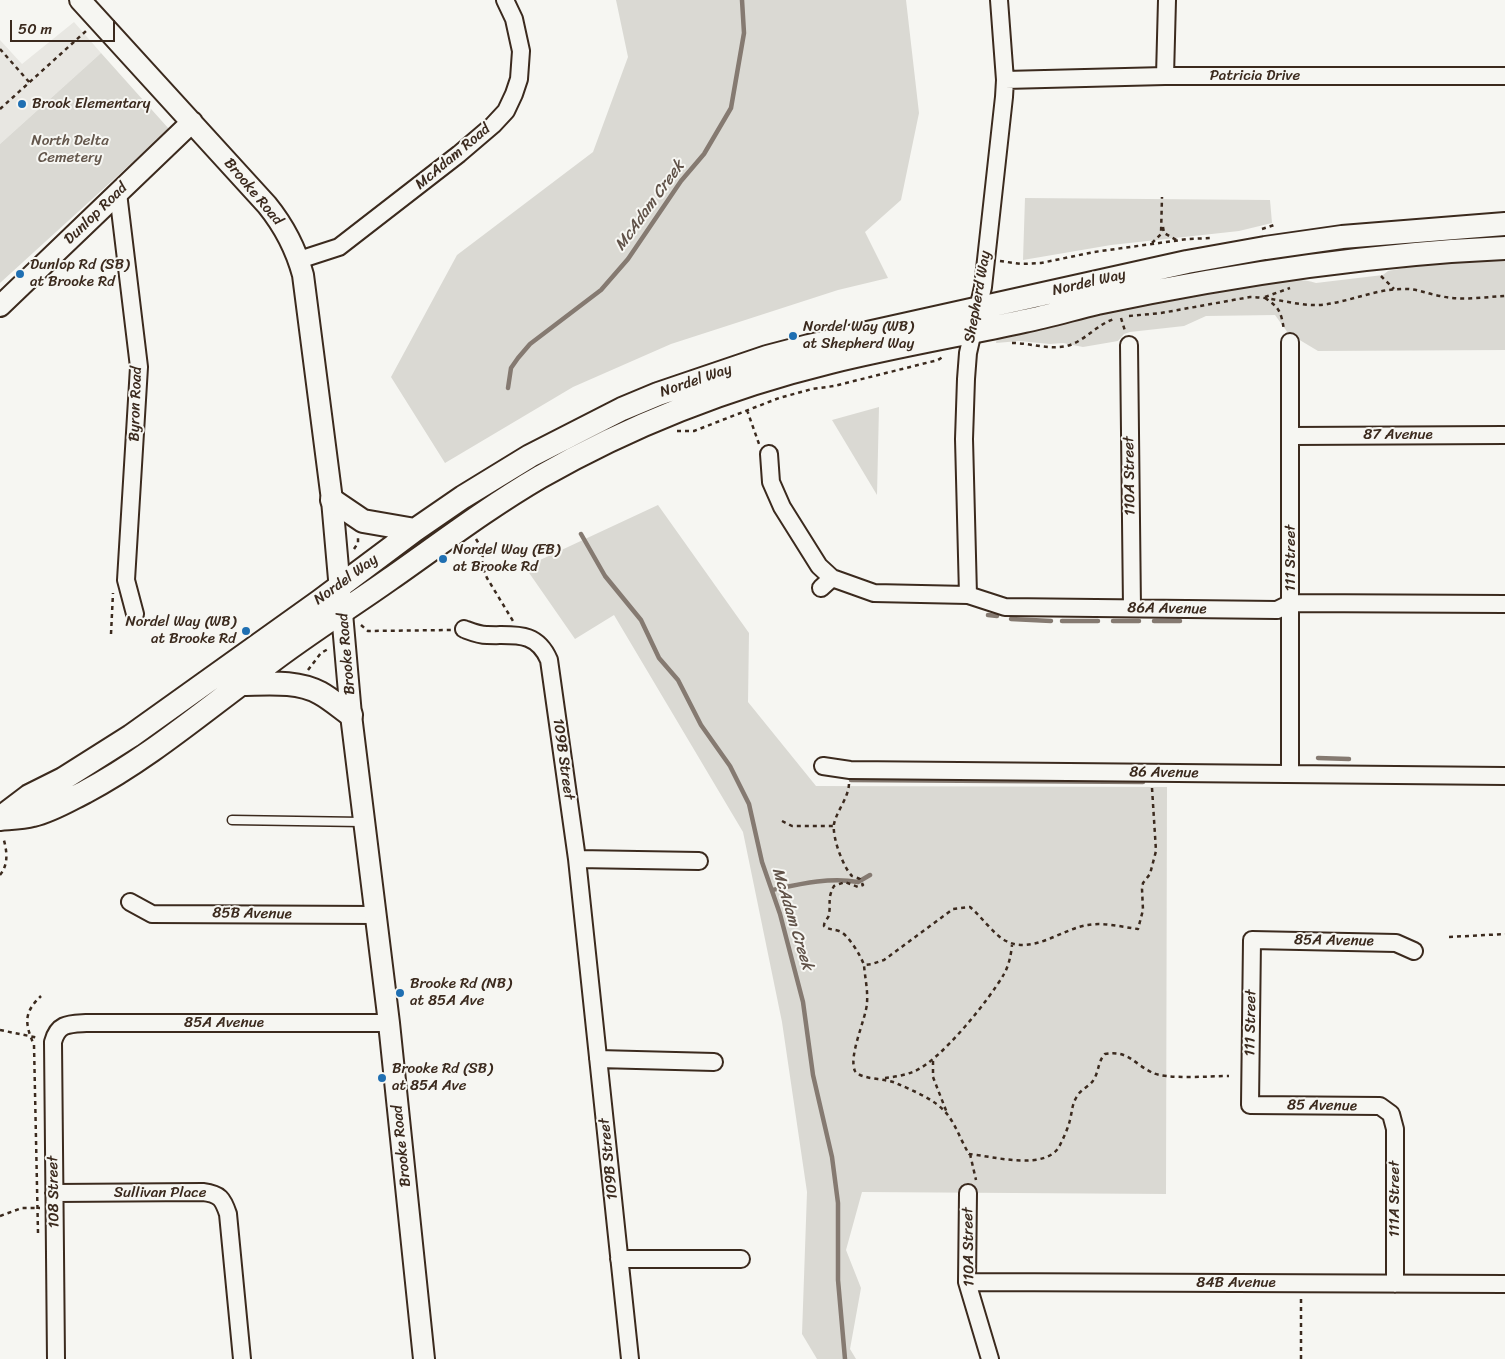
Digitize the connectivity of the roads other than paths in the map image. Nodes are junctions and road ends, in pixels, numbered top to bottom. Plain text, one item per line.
1 (80, 0) edge
2 (505, 0) edge
3 (999, 0) edge
4 (1167, 0) edge
5 (1165, 76) junction
6 (1505, 76) edge
7 (1005, 80) junction
8 (192, 122) junction
9 (118, 193) junction
10 (1505, 224) edge
11 (1505, 248) edge
12 (299, 260) junction
13 (0, 306) edge
14 (978, 309) junction
15 (973, 331) junction
16 (1290, 342) road end
17 (1129, 345) dead end
18 (1505, 435) edge
19 (1291, 436) junction
20 (769, 454) road end
21 (332, 500) junction
22 (415, 530) junction
23 (341, 586) junction
24 (968, 595) junction
25 (1291, 603) junction
26 (1505, 604) edge
27 (1132, 608) junction
28 (135, 614) dead end
29 (350, 617) junction
30 (464, 629) road end
31 (240, 684) junction
32 (352, 715) junction
33 (823, 766) dead end
34 (1290, 774) junction
35 (1505, 776) edge
36 (232, 820) dead end
37 (364, 822) junction
38 (1, 825) edge
39 (577, 858) junction
40 (699, 861) dead end
41 (130, 902) dead end
42 (376, 915) junction
43 (1252, 940) joint
44 (1414, 951) dead end
45 (389, 1023) junction
46 (56, 1035) joint
47 (598, 1059) junction
48 (714, 1062) dead end
49 (1250, 1105) joint
50 (1391, 1114) joint
51 (972, 1189) road end
52 (54, 1193) junction
53 (619, 1260) junction
54 (740, 1260) dead end
55 (967, 1282) junction
56 (1395, 1284) junction
57 (1505, 1284) edge
58 (56, 1359) edge
59 (242, 1359) edge
60 (424, 1359) edge
61 (630, 1359) edge
62 (990, 1359) edge

1 - 8 street, Brooke Road
2 - 12 street, McAdam Road
3 - 7 street, Shepherd Way
4 - 5 street
5 - 6 street, Patricia Drive
5 - 7 street, Patricia Drive
7 - 14 street, Shepherd Way
8 - 9 street, Dunlop Road
8 - 12 street, Brooke Road
9 - 13 street, Dunlop Road
9 - 28 street, Byron Road
10 - 14 main road, Nordel Way
11 - 15 main road, Nordel Way
12 - 21 street, Brooke Road
14 - 15 street, Shepherd Way
14 - 22 main road, Nordel Way
15 - 24 street, Shepherd Way
15 - 29 main road, Nordel Way
16 - 19 street, 111 Street
17 - 27 street, 110A Street
18 - 19 street, 87 Avenue
19 - 25 street, 111 Street
20 - 24 street, 86A Avenue
21 - 22 main road
21 - 23 street, Brooke Road
22 - 23 main road, Nordel Way
23 - 29 street, Brooke Road
23 - 38 main road, Nordel Way
24 - 27 street, 86A Avenue
25 - 26 street, 86A Avenue
25 - 27 street, 86A Avenue
25 - 34 street, 111 Street
29 - 31 main road, Nordel Way
29 - 32 street, Brooke Road
30 - 39 street, 109B Street
31 - 32 main road
31 - 38 main road, Nordel Way
32 - 37 street, Brooke Road
33 - 34 street, 86 Avenue
34 - 35 street, 86 Avenue
36 - 37 lane
37 - 42 street, Brooke Road
39 - 40 street
39 - 47 street, 109B Street
41 - 42 street, 85B Avenue
42 - 45 street, Brooke Road
43 - 44 street, 85A Avenue
43 - 49 street, 111 Street
45 - 46 street, 85A Avenue
45 - 60 street, Brooke Road
46 - 52 street, 108 Street
47 - 48 street
47 - 53 street, 109B Street
49 - 50 street, 85 Avenue
50 - 56 street, 111A Street
51 - 55 street, 110A Street
52 - 58 street, 108 Street
52 - 59 street, Sullivan Place
53 - 54 street
53 - 61 street, 109B Street
55 - 56 street, 84B Avenue
55 - 62 street, 110A Street
56 - 57 street, 84B Avenue

